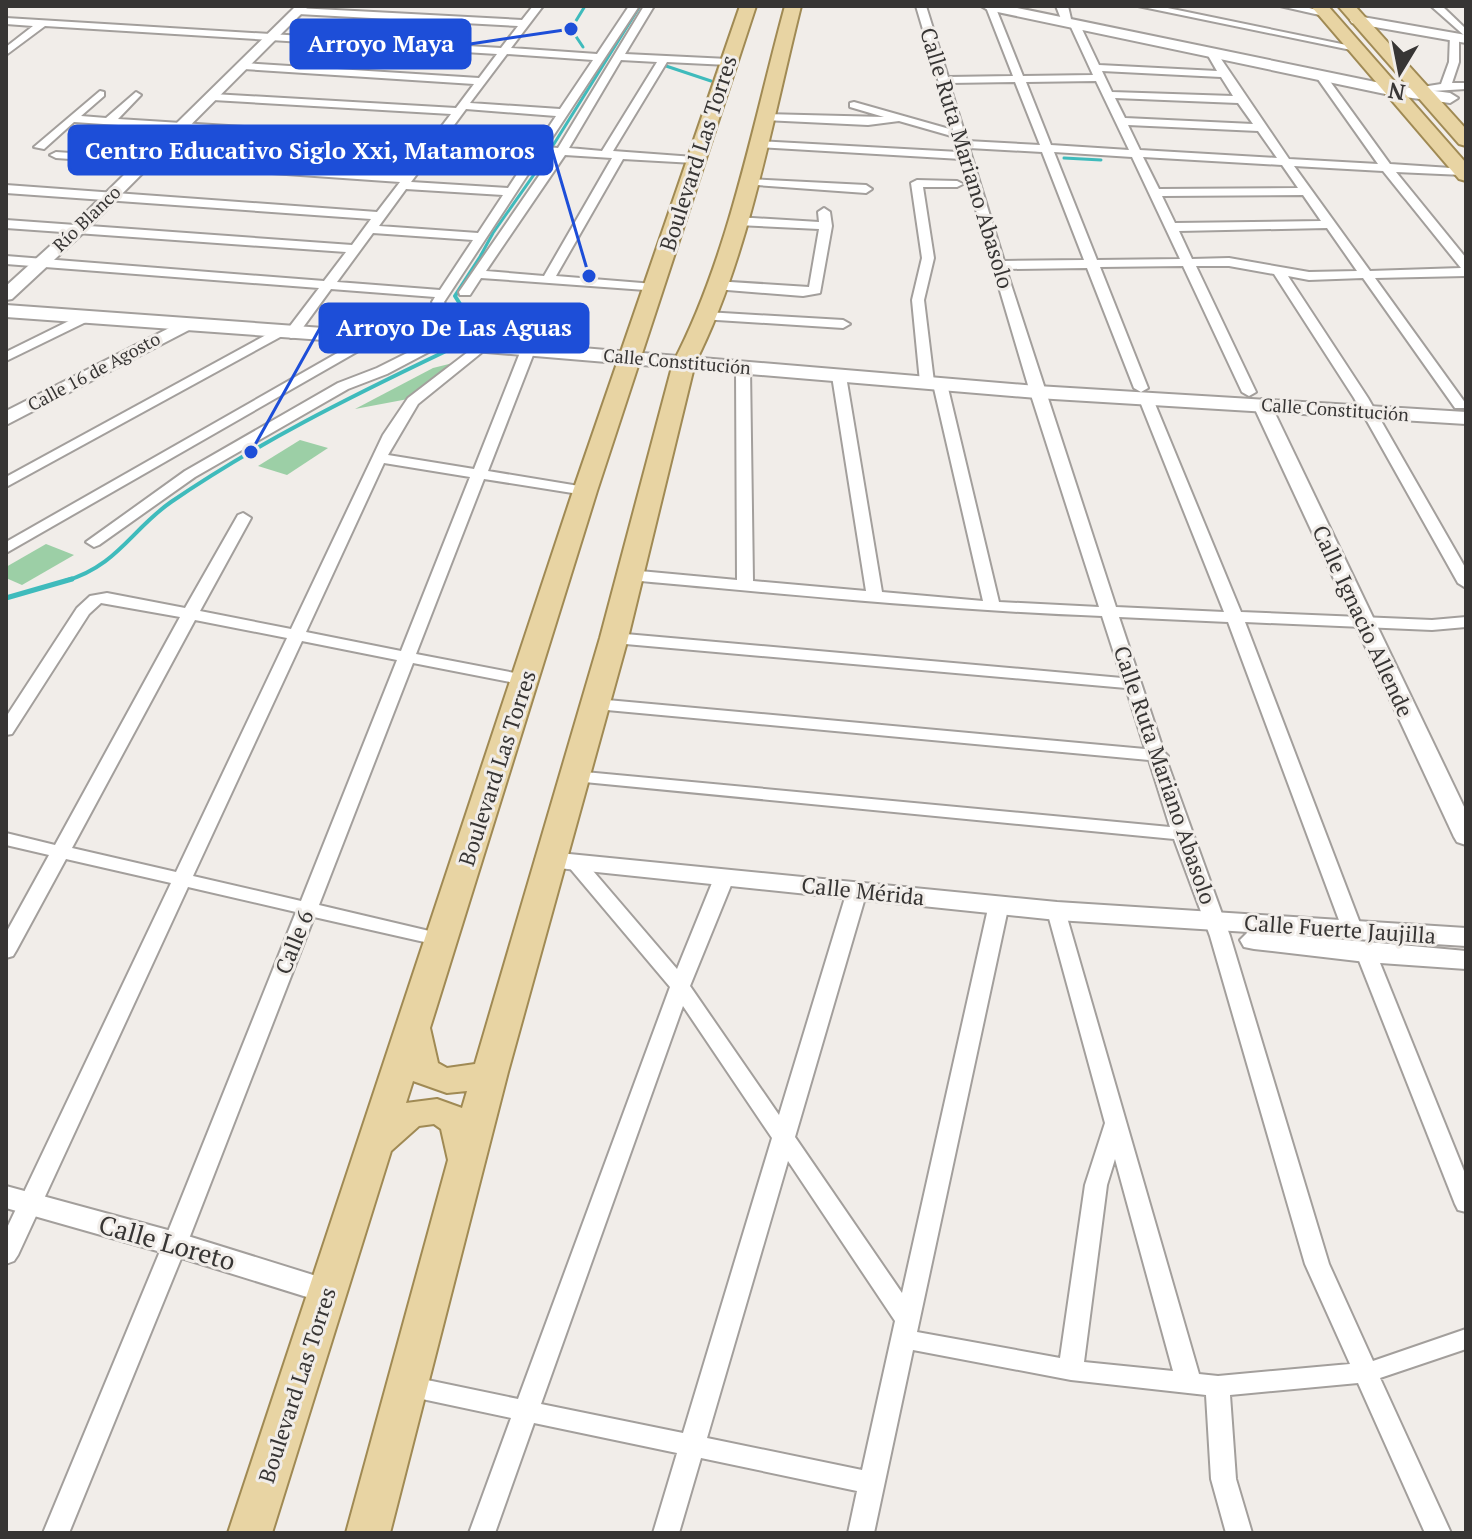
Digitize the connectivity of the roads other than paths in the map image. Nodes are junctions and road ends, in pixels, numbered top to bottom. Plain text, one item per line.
1 (538, 6) edge
2 (634, 6) edge
3 (649, 6) edge
4 (748, 6) edge
5 (793, 6) edge
6 (921, 6) edge
7 (990, 6) edge
8 (1015, 6) edge
9 (1143, 6) edge
10 (1285, 6) edge
11 (1436, 6) edge
12 (301, 9) edge
13 (1322, 10) edge
14 (1352, 13) edge
15 (1068, 16) edge
16 (6, 21) edge
17 (43, 23) junction
18 (525, 23) junction
19 (6, 32) edge
20 (30, 34) junction
21 (1462, 37) edge
22 (272, 38) junction
23 (1352, 44) junction
24 (8, 48) edge
25 (506, 51) junction
26 (1211, 52) junction
27 (602, 57) junction
28 (618, 57) junction
29 (663, 60) junction
30 (728, 62) junction
31 (1460, 63) edge
32 (244, 66) junction
33 (1097, 73) junction
34 (1223, 74) junction
35 (1320, 75) junction
36 (1019, 79) junction
37 (945, 80) junction
38 (481, 81) junction
39 (1386, 85) junction
40 (1466, 86) edge
41 (1422, 93) junction
42 (100, 94) dead end
43 (1454, 94) edge
44 (136, 95) dead end
45 (1108, 95) junction
46 (213, 97) junction
47 (1241, 100) junction
48 (854, 105) dead end
49 (460, 108) junction
50 (564, 113) junction
51 (744, 114) junction
52 (72, 119) junction
53 (896, 119) junction
54 (1120, 121) junction
55 (108, 122) junction
56 (180, 128) junction
57 (1261, 128) junction
58 (1466, 140) edge
59 (435, 143) junction
60 (965, 146) junction
61 (40, 147) dead end
62 (1047, 147) junction
63 (539, 150) junction
64 (561, 152) junction
65 (1135, 152) junction
66 (56, 155) dead end
67 (612, 155) junction
68 (694, 160) junction
69 (1284, 160) junction
70 (146, 162) junction
71 (1386, 167) junction
72 (1465, 173) edge
73 (406, 182) junction
74 (747, 182) junction
75 (957, 184) dead end
76 (866, 189) dead end
77 (7, 191) edge
78 (1306, 191) junction
79 (512, 192) junction
80 (1156, 193) junction
81 (919, 194) junction
82 (112, 196) junction
83 (978, 196) junction
84 (380, 216) junction
85 (737, 221) junction
86 (6, 224) edge
87 (1329, 224) junction
88 (1172, 227) junction
89 (78, 229) junction
90 (369, 229) junction
91 (482, 237) junction
92 (354, 249) junction
93 (6, 260) edge
94 (1185, 261) junction
95 (41, 263) junction
96 (1090, 263) junction
97 (999, 265) junction
98 (1466, 269) edge
99 (1279, 272) junction
100 (477, 274) junction
101 (1367, 275) junction
102 (548, 280) junction
103 (326, 284) junction
104 (715, 285) junction
105 (654, 288) junction
106 (465, 292) dead end
107 (444, 294) junction
108 (6, 295) edge
109 (6, 311) edge
110 (706, 316) junction
111 (83, 318) junction
112 (843, 324) dead end
113 (183, 326) junction
114 (284, 334) junction
115 (369, 339) junction
116 (435, 343) junction
117 (471, 345) junction
118 (528, 350) junction
119 (6, 357) edge
120 (632, 358) junction
121 (684, 363) junction
122 (743, 368) junction
123 (839, 376) junction
124 (933, 383) junction
125 (1036, 390) junction
126 (1143, 393) junction
127 (1255, 398) junction
128 (1365, 405) junction
129 (1464, 409) edge
130 (6, 419) edge
131 (379, 458) junction
132 (478, 475) junction
133 (6, 483) edge
134 (585, 491) junction
135 (243, 518) dead end
136 (94, 542) dead end
137 (6, 548) edge
138 (629, 575) junction
139 (1466, 583) edge
140 (745, 585) junction
141 (875, 597) junction
142 (992, 607) junction
143 (1111, 612) junction
144 (194, 614) junction
145 (1234, 616) junction
146 (1363, 622) junction
147 (1466, 622) edge
148 (298, 633) junction
149 (614, 638) junction
150 (406, 656) junction
151 (525, 680) junction
152 (1133, 684) junction
153 (596, 704) junction
154 (6, 730) edge
155 (1159, 756) junction
156 (574, 776) junction
157 (1182, 834) junction
158 (1466, 837) edge
159 (6, 839) edge
160 (60, 852) junction
161 (562, 861) junction
162 (724, 878) junction
163 (182, 880) junction
164 (857, 891) junction
165 (999, 904) junction
166 (308, 908) junction
167 (1057, 911) junction
168 (1217, 928) junction
169 (1466, 937) edge
170 (442, 940) junction
171 (1359, 942) junction
172 (6, 951) edge
173 (1466, 960) edge
174 (680, 986) junction
175 (414, 1025) junction
176 (490, 1072) junction
177 (1116, 1123) junction
178 (782, 1137) junction
179 (373, 1151) junction
180 (466, 1163) junction
181 (18, 1201) edge
182 (1466, 1204) edge
183 (175, 1244) junction
184 (6, 1255) edge
185 (326, 1291) junction
186 (905, 1329) junction
187 (1466, 1339) edge
188 (1071, 1370) junction
189 (1365, 1373) junction
190 (1189, 1383) junction
191 (408, 1386) junction
192 (1218, 1386) junction
193 (525, 1410) junction
194 (691, 1446) junction
195 (871, 1483) junction
196 (1230, 1526) edge
197 (56, 1533) edge
198 (250, 1533) edge
199 (368, 1533) edge
200 (482, 1533) edge
201 (666, 1533) edge
202 (861, 1533) edge
203 (1438, 1533) edge

1 - 18 street
2 - 27 street
3 - 28 street
4 - 30 main road, Boulevard Las Torres
5 - 51 main road, Boulevard Las Torres
6 - 37 street, Calle Ruta Mariano Abasolo
7 - 15 main road
7 - 36 street
8 - 15 main road
9 - 23 street
10 - 13 street
11 - 21 street
12 - 18 street
12 - 22 street, Río Blanco
13 - 23 main road
14 - 21 street
14 - 41 main road
15 - 26 main road
15 - 33 street, Calle Ignacio Allende
15 - 39 main road
16 - 17 street
17 - 20 street
17 - 22 street
18 - 25 street
19 - 20 street
20 - 24 street
21 - 31 street
22 - 25 street
22 - 32 street, Río Blanco
23 - 39 main road
25 - 27 street
25 - 38 street
26 - 34 street
26 - 35 main road
27 - 50 street
28 - 29 street
28 - 64 street
29 - 30 street
29 - 67 street
30 - 51 main road, Boulevard Las Torres
31 - 43 street
32 - 38 street
32 - 46 street, Río Blanco
33 - 34 street
33 - 36 street
33 - 45 street, Calle Ignacio Allende
34 - 47 street
35 - 39 main road
35 - 71 street
36 - 37 street
36 - 62 street
37 - 60 street, Calle Ruta Mariano Abasolo
38 - 49 street
39 - 41 main road
39 - 72 main road
40 - 43 street
41 - 43 main road
41 - 58 main road
42 - 52 street
44 - 55 street
45 - 47 street
45 - 54 street, Calle Ignacio Allende
46 - 49 street
46 - 56 street, Río Blanco
47 - 57 street
48 - 53 street
49 - 50 street
49 - 59 street
50 - 63 street
51 - 53 street
51 - 60 street
51 - 68 main road, Boulevard Las Torres
51 - 74 main road, Boulevard Las Torres
52 - 55 street
52 - 61 street
53 - 60 street
54 - 57 street
54 - 65 street, Calle Ignacio Allende
55 - 56 street
56 - 59 street
56 - 70 street, Río Blanco
57 - 69 street
59 - 63 street
59 - 73 street
60 - 62 street
60 - 83 street, Calle Ruta Mariano Abasolo
62 - 65 street
62 - 96 street
63 - 64 street
63 - 79 street
64 - 67 street
64 - 100 street
65 - 69 street
65 - 80 street, Calle Ignacio Allende
66 - 70 street
67 - 68 street
67 - 102 street
68 - 105 main road, Boulevard Las Torres
69 - 71 street
69 - 78 street
70 - 73 street
70 - 82 street, Río Blanco
71 - 72 street
71 - 98 street
73 - 79 street
73 - 84 street
74 - 76 street
74 - 85 main road, Boulevard Las Torres
75 - 81 street
77 - 82 street
78 - 80 street
78 - 87 street
79 - 91 street
80 - 88 street, Calle Ignacio Allende
81 - 83 street
81 - 124 street
82 - 84 street
82 - 89 street, Río Blanco
83 - 97 street, Calle Ruta Mariano Abasolo
84 - 90 street
85 - 104 main road, Boulevard Las Torres
85 - 104 street
86 - 89 street
87 - 88 street
87 - 101 street
88 - 94 street, Calle Ignacio Allende
89 - 92 street
89 - 95 street, Río Blanco
90 - 91 street
90 - 92 street
91 - 107 street
92 - 103 street
93 - 95 street
94 - 96 street
94 - 99 street
94 - 127 street, Calle Ignacio Allende
95 - 103 street
95 - 108 street, Río Blanco
96 - 97 street
96 - 126 street
97 - 125 street, Calle Ruta Mariano Abasolo
98 - 101 street
99 - 101 street
99 - 128 street
100 - 102 street
100 - 106 street
101 - 129 street
102 - 105 street
103 - 107 street
103 - 114 street
104 - 110 main road, Boulevard Las Torres
105 - 120 main road, Boulevard Las Torres
107 - 117 street
109 - 111 main road, Calle Constitución
110 - 112 street
110 - 121 main road, Boulevard Las Torres
111 - 113 main road, Calle Constitución
111 - 119 street
113 - 114 main road, Calle Constitución
113 - 130 street, Calle 16 de Agosto
114 - 115 main road, Calle Constitución
114 - 133 street
115 - 116 main road, Calle Constitución
115 - 137 street
116 - 117 main road, Calle Constitución
116 - 136 street
117 - 118 main road, Calle Constitución
117 - 131 street
118 - 120 main road, Calle Constitución
118 - 132 street, Calle 6
120 - 121 main road, Calle Constitución
120 - 134 main road, Boulevard Las Torres
121 - 122 main road, Calle Constitución
121 - 138 main road, Boulevard Las Torres
122 - 123 main road, Calle Constitución
122 - 140 street
123 - 124 main road, Calle Constitución
123 - 141 street
124 - 125 main road, Calle Constitución
124 - 142 street
125 - 126 main road, Calle Constitución
125 - 143 street, Calle Ruta Mariano Abasolo
126 - 127 main road, Calle Constitución
126 - 145 street
127 - 128 main road, Calle Constitución
127 - 146 street, Calle Ignacio Allende
128 - 129 main road, Calle Constitución
128 - 139 street
131 - 132 street
131 - 148 street
132 - 134 street
132 - 150 street, Calle 6
134 - 151 main road, Boulevard Las Torres
135 - 144 street
138 - 140 street
138 - 149 main road, Boulevard Las Torres
140 - 141 street
141 - 142 street
142 - 143 street
143 - 145 street
143 - 152 street, Calle Ruta Mariano Abasolo
144 - 148 street
144 - 154 street
144 - 160 street
145 - 146 street
145 - 171 street
146 - 147 street
146 - 158 street, Calle Ignacio Allende
148 - 150 street
148 - 163 street
149 - 152 street
149 - 153 main road, Boulevard Las Torres
150 - 151 street
150 - 166 street, Calle 6
151 - 170 main road, Boulevard Las Torres
152 - 155 street, Calle Ruta Mariano Abasolo
153 - 155 street
153 - 156 main road, Boulevard Las Torres
155 - 157 street, Calle Ruta Mariano Abasolo
156 - 157 street
156 - 161 main road, Boulevard Las Torres
157 - 168 street, Calle Ruta Mariano Abasolo
159 - 160 street
160 - 163 street
160 - 172 street
161 - 162 main road, Calle Mérida
161 - 174 street
161 - 176 main road, Boulevard Las Torres
162 - 164 main road, Calle Mérida
162 - 174 street
163 - 166 street
163 - 181 street
164 - 165 main road, Calle Mérida
164 - 178 street
165 - 167 main road, Calle Mérida
165 - 186 street
166 - 170 street
166 - 183 street, Calle 6
167 - 168 main road, Calle Mérida
167 - 177 street
168 - 171 main road, Calle Fuerte Jaujilla
168 - 189 street, Calle Ruta Mariano Abasolo
169 - 171 main road, Calle Fuerte Jaujilla
170 - 175 main road, Boulevard Las Torres
171 - 173 main road, Calle Fuerte Jaujilla
171 - 182 street
174 - 178 street
174 - 193 street
175 - 176 main road
175 - 179 main road, Boulevard Las Torres
176 - 180 main road, Boulevard Las Torres
177 - 188 street
177 - 190 street
178 - 186 street
178 - 194 street
179 - 180 main road
179 - 185 main road, Boulevard Las Torres
180 - 191 main road, Boulevard Las Torres
181 - 183 street, Calle Loreto
181 - 184 street
183 - 185 street, Calle Loreto
183 - 197 street, Calle 6
185 - 198 main road, Boulevard Las Torres
186 - 188 street
186 - 195 street
187 - 189 street
188 - 190 street
189 - 192 street
189 - 203 street, Calle Ruta Mariano Abasolo
190 - 192 street
191 - 193 street
191 - 199 main road, Boulevard Las Torres
192 - 196 street
193 - 194 street
193 - 200 street
194 - 195 street
194 - 201 street
195 - 202 street

